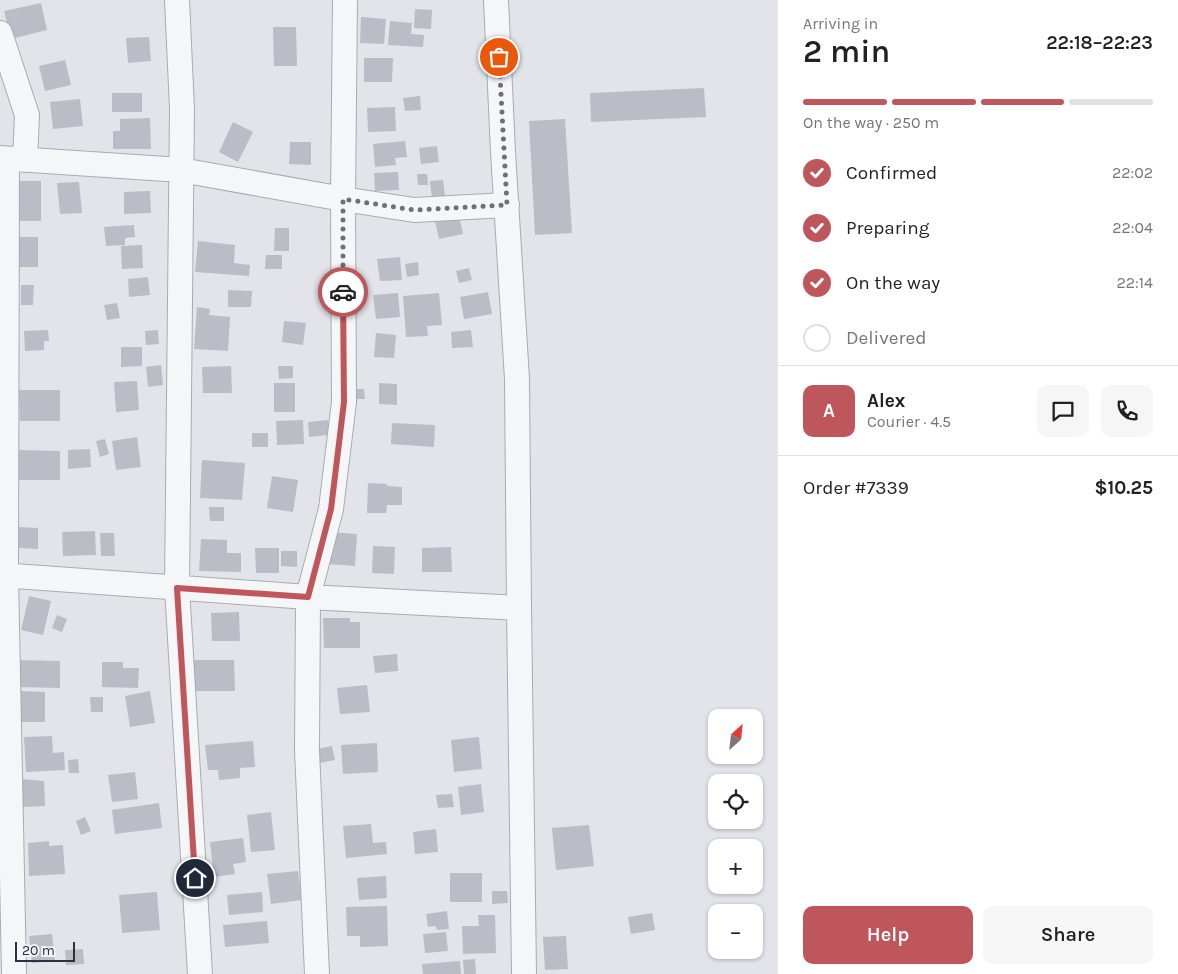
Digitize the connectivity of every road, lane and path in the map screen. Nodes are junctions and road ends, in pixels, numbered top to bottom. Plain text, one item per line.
1 (177, 0) edge
2 (345, 0) edge
3 (496, 0) edge
4 (0, 33) edge
5 (10, 159) edge
6 (181, 170) junction
7 (343, 199) junction
8 (507, 205) junction
9 (3, 575) edge
10 (177, 588) junction
11 (308, 597) junction
12 (519, 608) junction
13 (14, 974) edge
14 (200, 974) edge
15 (317, 974) edge
16 (524, 974) edge

1 - 6 street
2 - 7 street
3 - 8 street
4 - 5 street
5 - 6 street
5 - 9 street
6 - 7 street
6 - 10 street
7 - 8 street
7 - 11 street
8 - 12 street
9 - 10 street
9 - 13 street
10 - 11 street
10 - 14 street
11 - 12 street
11 - 15 street
12 - 16 street

